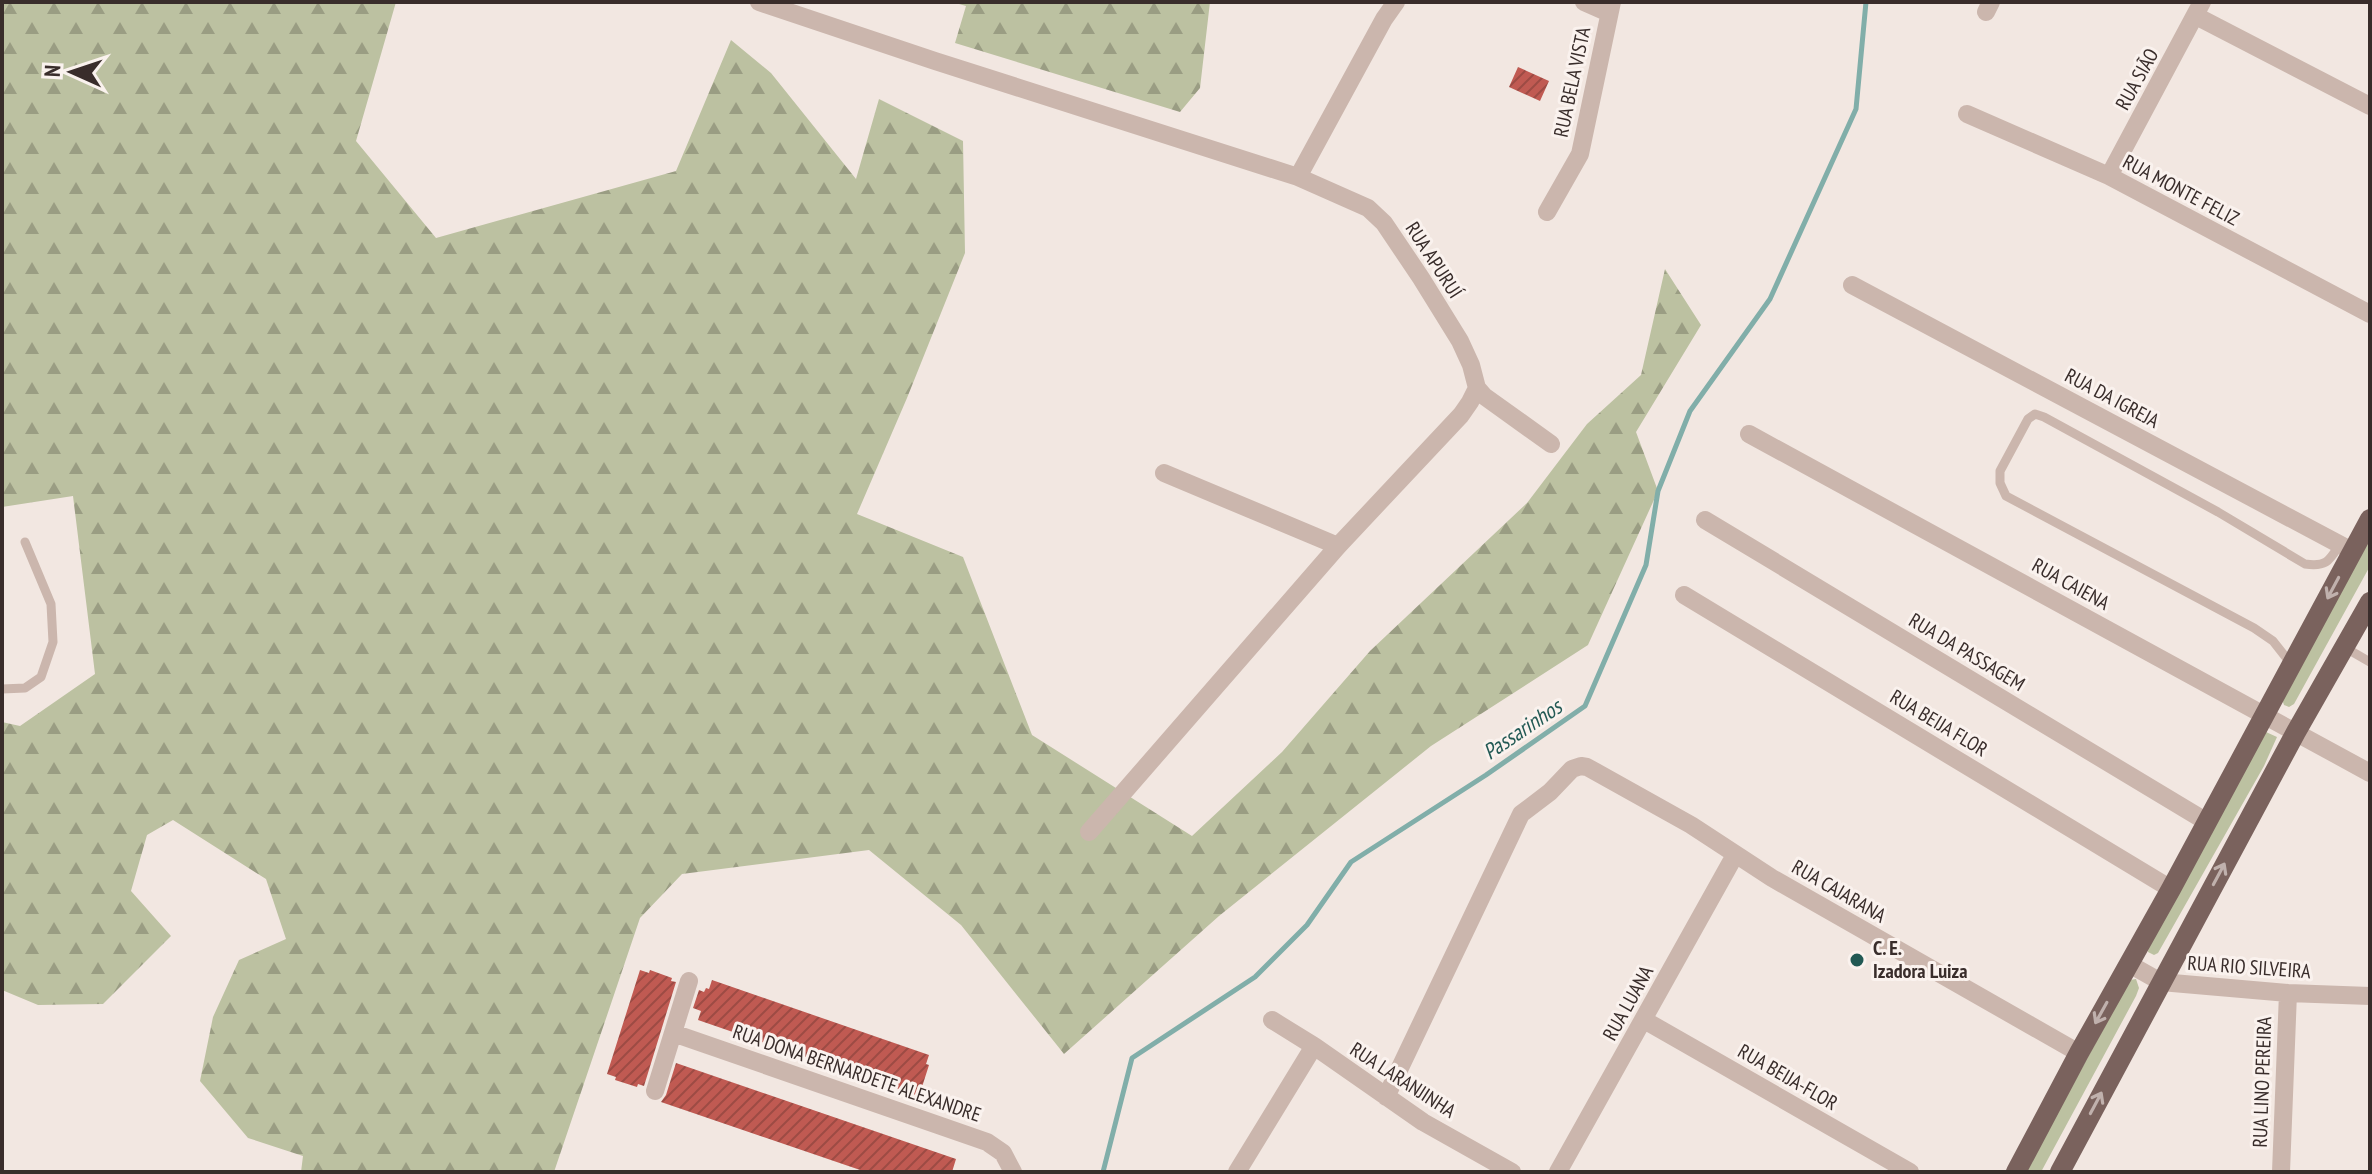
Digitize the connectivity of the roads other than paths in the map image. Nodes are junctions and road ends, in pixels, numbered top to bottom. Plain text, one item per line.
1 (759, 2) edge
2 (1396, 2) edge
3 (1584, 2) edge
4 (1610, 8) edge
5 (2199, 9) edge
6 (2370, 106) edge
7 (1967, 114) dead end
8 (2109, 176) junction
9 (1298, 177) junction
10 (1547, 212) dead end
11 (1852, 285) dead end
12 (2370, 314) edge
13 (1477, 388) junction
14 (1749, 434) dead end
15 (1551, 444) dead end
16 (1164, 473) dead end
17 (2370, 519) edge
18 (1705, 520) dead end
19 (25, 542) dead end
20 (1338, 546) junction
21 (2346, 548) junction
22 (1684, 595) dead end
23 (2370, 602) edge
24 (2344, 647) junction
25 (2370, 662) edge
26 (2292, 665) junction
27 (2, 689) edge
28 (2265, 716) junction
29 (2296, 732) junction
30 (2370, 773) edge
31 (2207, 822) junction
32 (1089, 832) dead end
33 (1735, 855) junction
34 (2171, 889) junction
35 (2129, 964) junction
36 (689, 981) dead end
37 (2161, 982) junction
38 (2288, 993) junction
39 (2370, 996) edge
40 (1272, 1020) dead end
41 (1644, 1020) junction
42 (673, 1033) junction
43 (1314, 1046) junction
44 (2079, 1053) junction
45 (655, 1091) dead end
46 (1386, 1097) junction
47 (1013, 1172) edge
48 (1237, 1172) edge
49 (1512, 1172) edge
50 (1558, 1172) edge
51 (1910, 1172) edge
52 (2016, 1172) edge
53 (2060, 1172) edge
54 (2281, 1172) edge

1 - 9 street, RUA APURUÍ
2 - 9 street
3 - 4 street
4 - 10 street, RUA BELA VISTA
5 - 6 street
5 - 8 street, RUA SIÃO
7 - 8 street, RUA MONTE FELIZ
8 - 12 street, RUA MONTE FELIZ
9 - 13 street, RUA APURUÍ
11 - 21 street, RUA DA IGREJA
13 - 15 street
13 - 20 street
14 - 28 street, RUA CAIENA
16 - 20 street
17 - 21 main road
18 - 31 street, RUA DA PASSAGEM
19 - 27 lane
20 - 32 street
21 -> 26 main road
21 - 26 lane
22 - 34 street, RUA BEIJA FLOR
23 - 24 main road
24 - 25 lane
24 - 29 main road
26 - 28 main road
28 - 29 street, RUA CAIENA
28 - 31 main road
29 - 30 street, RUA CAIENA
37 -> 29 main road
31 - 34 main road
33 - 41 street, RUA LUANA
33 - 44 street, RUA CAJARANA
33 - 46 street, RUA CAJARANA
34 - 35 main road
35 - 37 street, RUA RIO SILVEIRA
35 -> 44 main road
36 - 42 street
37 - 38 street, RUA RIO SILVEIRA
53 -> 37 main road
38 - 39 street, RUA RIO SILVEIRA
38 - 54 street, RUA LINO PEREIRA
40 - 43 street, RUA LARANJINHA
41 - 50 street, RUA LUANA
41 - 51 street, RUA BEIJA-FLOR
42 - 45 street
42 - 47 street, RUA DONA BERNARDETE ALEXANDRE
43 - 46 street, RUA LARANJINHA
43 - 48 street
44 - 52 main road
46 - 49 street, RUA LARANJINHA

